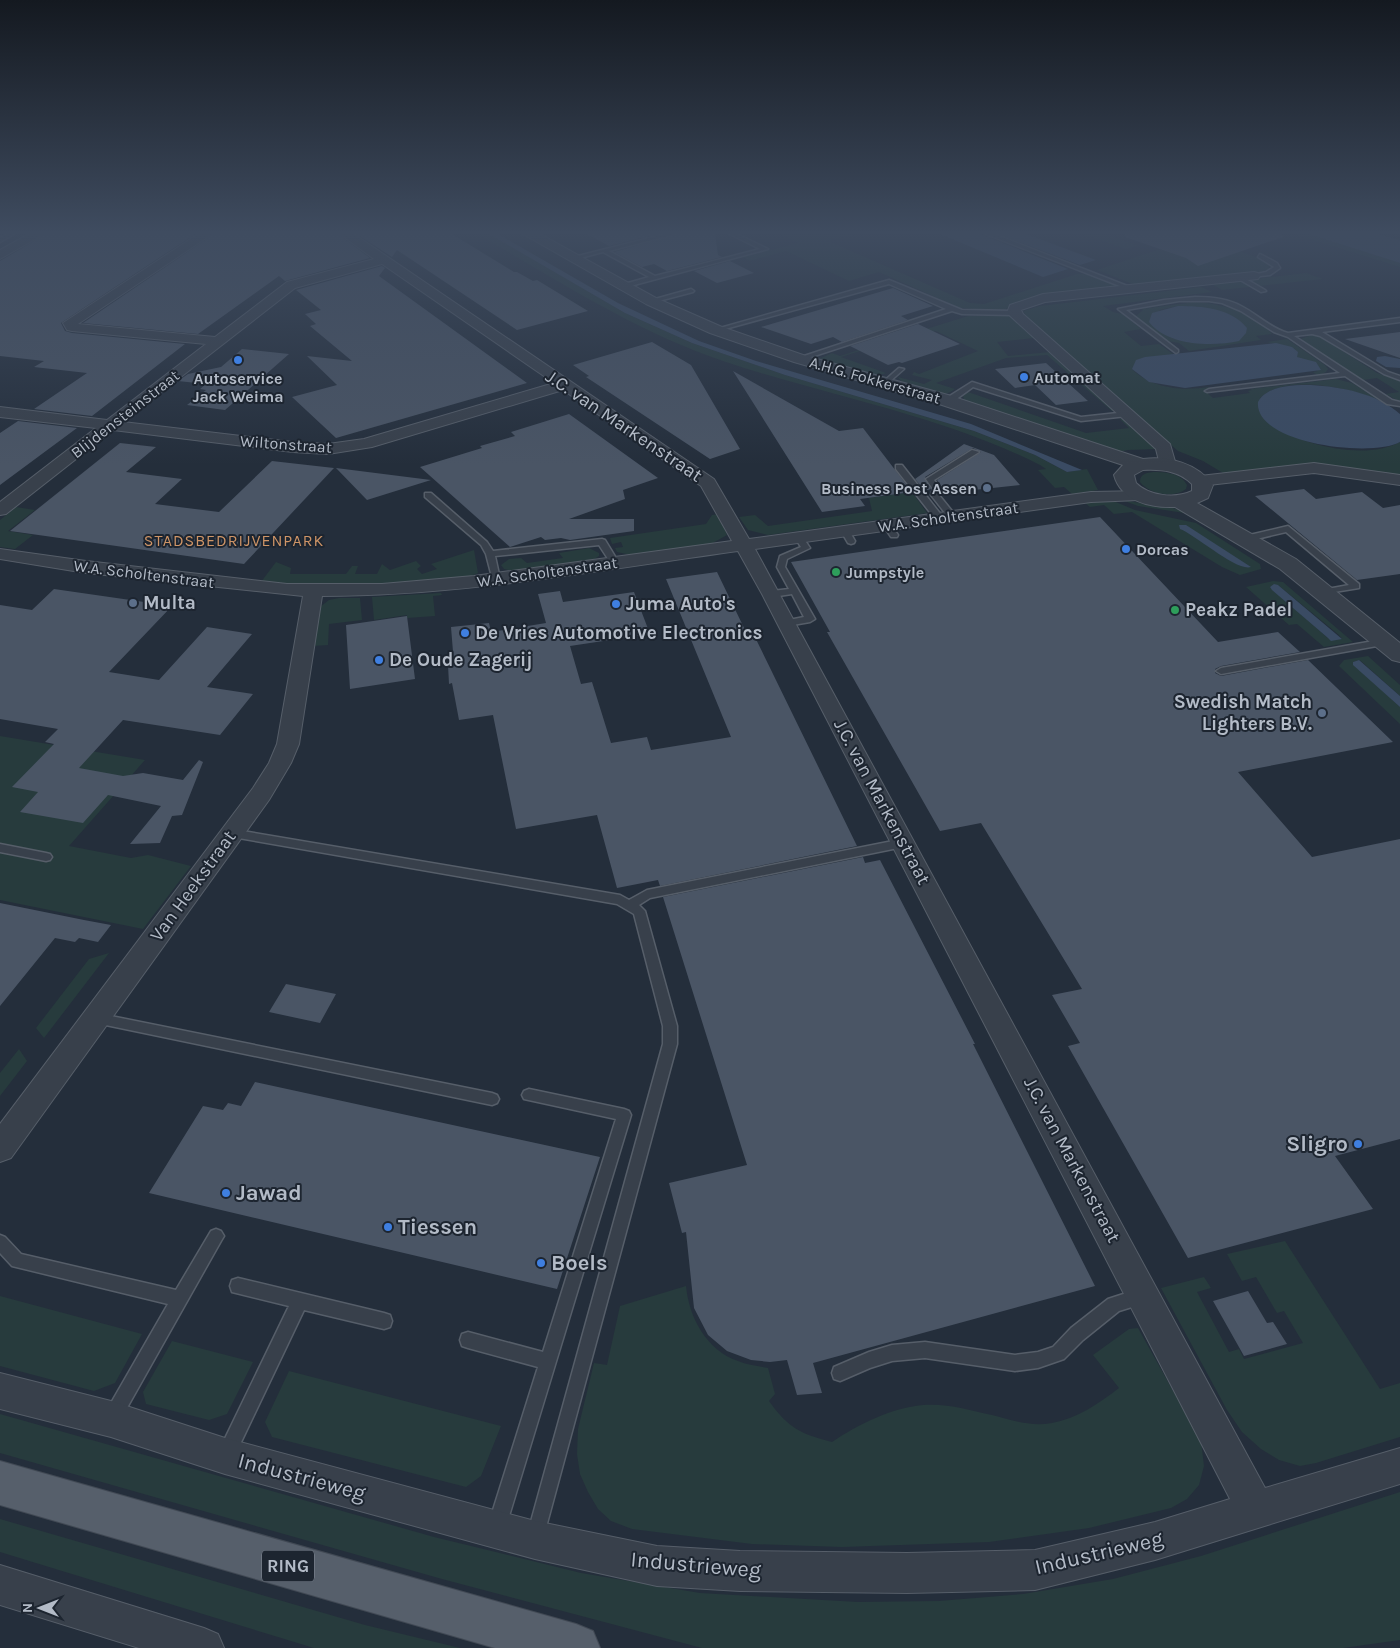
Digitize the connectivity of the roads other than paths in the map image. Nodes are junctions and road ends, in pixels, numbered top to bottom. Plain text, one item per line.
1 (88, 311) edge
2 (256, 311) edge
3 (457, 311) edge
4 (672, 311) edge
5 (785, 311) edge
6 (946, 311) edge
7 (958, 311) edge
8 (1123, 311) edge
9 (1245, 311) edge
10 (1014, 313) joint
11 (1400, 320) edge
12 (716, 330) junction
13 (1312, 332) junction
14 (1291, 336) junction
15 (216, 341) junction
16 (1176, 351) dead end
17 (800, 359) junction
18 (901, 368) dead end
19 (1346, 374) junction
20 (1400, 378) edge
21 (885, 383) junction
22 (564, 386) junction
23 (1209, 391) dead end
24 (948, 401) junction
25 (1400, 404) edge
26 (0, 412) edge
27 (1127, 414) junction
28 (111, 426) junction
29 (1034, 429) junction
30 (975, 452) dead end
31 (1142, 465) junction
32 (1168, 465) junction
33 (899, 467) dead end
34 (1400, 480) edge
35 (1130, 485) junction
36 (1192, 493) junction
37 (428, 495) dead end
38 (0, 510) edge
39 (946, 517) junction
40 (1250, 537) junction
41 (799, 538) junction
42 (745, 545) junction
43 (0, 554) edge
44 (490, 554) junction
45 (615, 563) junction
46 (770, 569) junction
47 (496, 579) junction
48 (313, 591) junction
49 (1325, 592) junction
50 (1393, 649) edge
51 (1221, 671) dead end
52 (231, 833) junction
53 (903, 843) junction
54 (0, 848) edge
55 (46, 857) dead end
56 (630, 905) junction
57 (96, 1018) junction
58 (529, 1095) dead end
59 (492, 1099) dead end
60 (0, 1148) edge
61 (216, 1236) dead end
62 (0, 1242) edge
63 (238, 1286) dead end
64 (1144, 1296) junction
65 (180, 1299) junction
66 (300, 1301) junction
67 (384, 1321) dead end
68 (468, 1340) dead end
69 (548, 1361) junction
70 (840, 1373) dead end
71 (0, 1392) edge
72 (111, 1419) junction
73 (226, 1456) junction
74 (1400, 1466) edge
75 (0, 1483) edge
76 (1257, 1511) junction
77 (496, 1530) junction
78 (535, 1540) junction
79 (0, 1585) edge
80 (204, 1648) edge
81 (576, 1648) edge

1 - 15 street
2 - 15 street, Blijdensteinstraat
3 - 22 street, J.C. van Markenstraat
4 - 12 street, A.H.G. Fokkerstraat
5 - 12 lane
6 - 17 lane
7 - 10 lane
8 - 16 lane
9 - 14 lane
10 - 27 street
11 - 13 lane
12 - 17 street, A.H.G. Fokkerstraat
13 - 14 lane
13 - 20 lane
14 - 19 lane
15 - 28 street, Blijdensteinstraat
17 - 21 street, A.H.G. Fokkerstraat
18 - 21 lane
19 - 23 lane
19 - 25 lane
21 - 24 street, A.H.G. Fokkerstraat
22 - 28 street, Wiltonstraat
22 - 42 street, J.C. van Markenstraat
24 - 27 lane
24 - 29 street, A.H.G. Fokkerstraat
26 - 28 street, Wiltonstraat
27 - 32 street
28 - 38 street, Blijdensteinstraat
29 - 31 street, A.H.G. Fokkerstraat
29 - 35 street, A.H.G. Fokkerstraat
30 - 39 lane
31 - 32 street
31 - 35 street
32 - 36 street
33 - 39 lane
34 - 36 street
35 - 36 street, A.H.G. Fokkerstraat
35 - 39 street, W.A. Scholtenstraat
36 - 40 street
37 - 44 lane
39 - 41 street, W.A. Scholtenstraat
40 - 49 street
40 - 49 lane
41 - 42 street, W.A. Scholtenstraat
41 - 46 lane
42 - 45 street, W.A. Scholtenstraat
42 - 46 street, J.C. van Markenstraat
43 - 48 street, W.A. Scholtenstraat
44 - 45 lane
44 - 47 lane
45 - 47 street, W.A. Scholtenstraat
46 - 53 street, J.C. van Markenstraat
47 - 48 street, W.A. Scholtenstraat
48 - 52 street, Van Heekstraat
49 - 50 street
50 - 51 lane
52 - 56 lane
52 - 57 street, Van Heekstraat
53 - 56 lane
53 - 64 street, J.C. van Markenstraat
54 - 55 lane
56 - 78 lane
57 - 59 lane
57 - 60 street, Van Heekstraat
58 - 69 lane
61 - 65 lane
62 - 65 lane
63 - 66 lane
64 - 70 lane
64 - 76 street, J.C. van Markenstraat
65 - 72 lane
66 - 67 lane
66 - 73 lane
68 - 69 lane
69 - 77 lane
71 - 72 street, Industrieweg
72 - 73 street, Industrieweg
73 - 77 street, Industrieweg
74 - 76 street, Industrieweg
75 - 81 main road, RING
76 - 78 street, Industrieweg
77 - 78 street, Industrieweg
79 - 80 street

